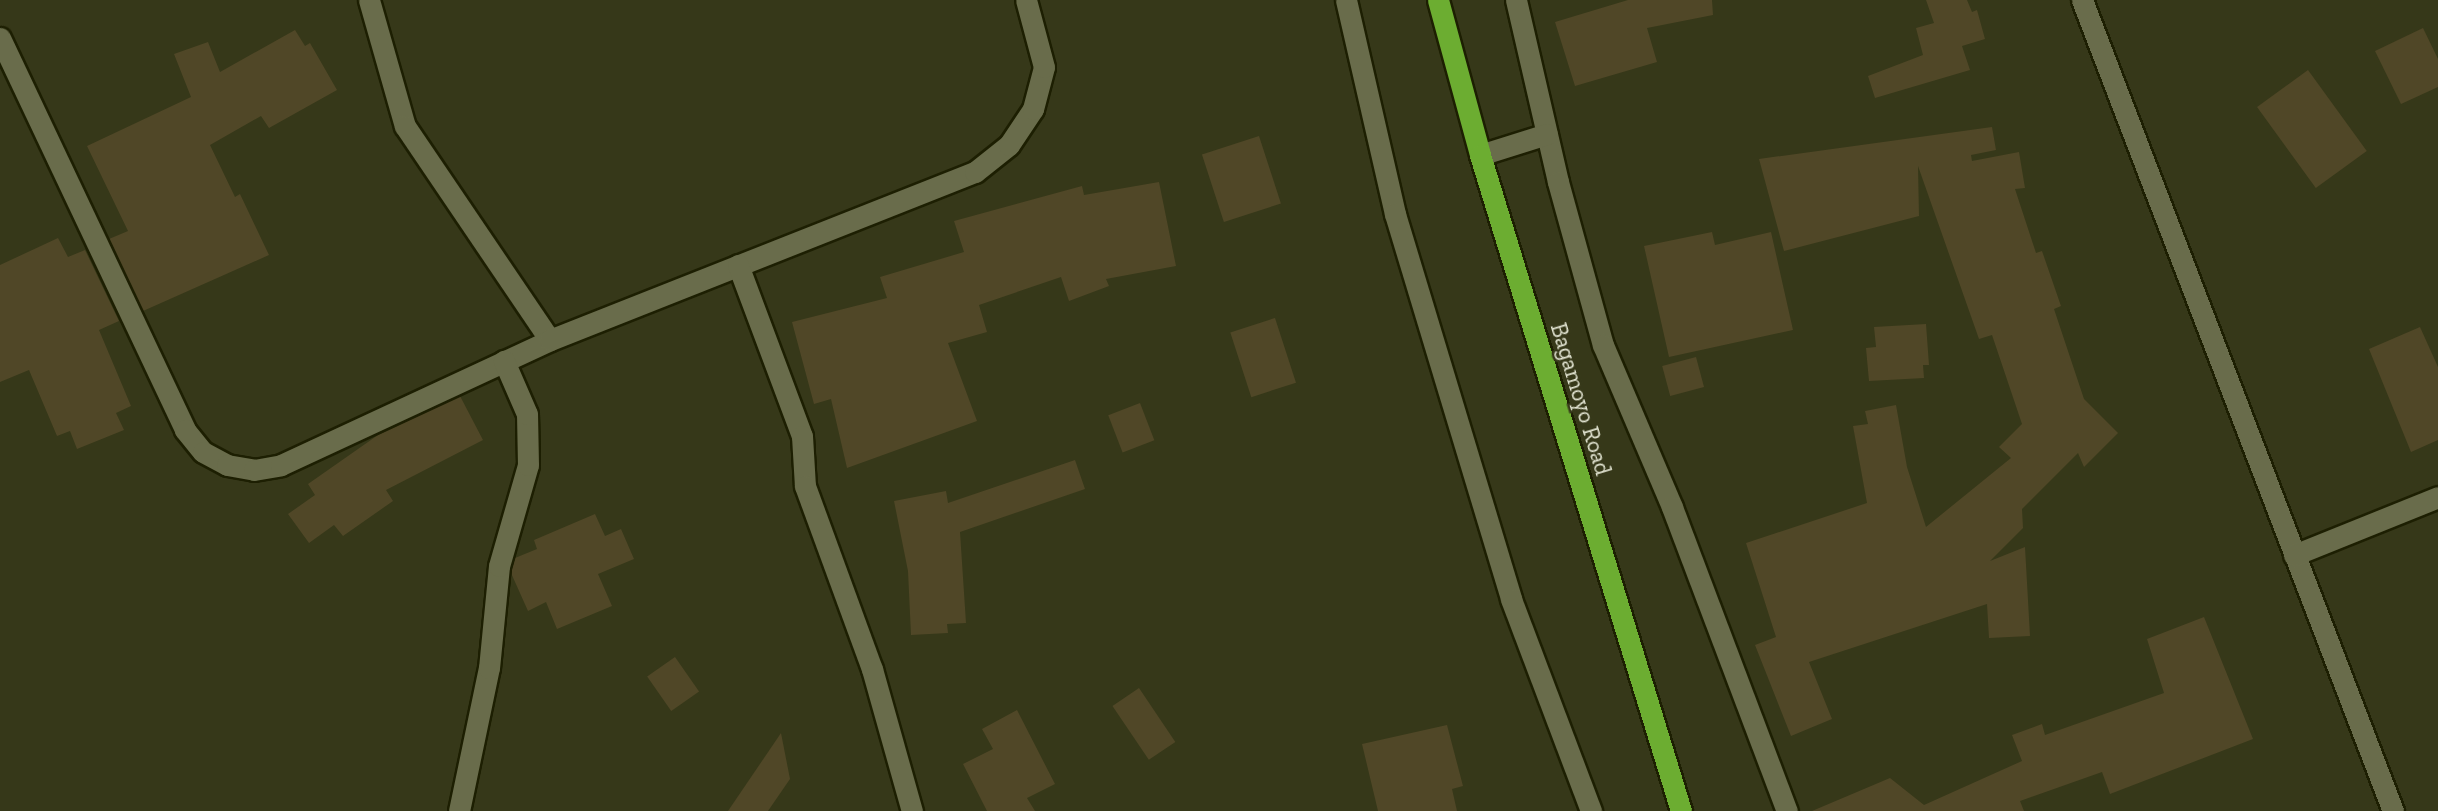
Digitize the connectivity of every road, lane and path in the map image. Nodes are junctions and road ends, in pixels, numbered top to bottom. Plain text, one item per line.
1 (369, 0) edge
2 (1026, 0) edge
3 (1346, 0) edge
4 (1438, 0) edge
5 (1516, 0) edge
6 (2082, 0) edge
7 (0, 38) edge
8 (1547, 134) junction
9 (1480, 155) junction
10 (738, 265) junction
11 (550, 340) junction
12 (504, 361) junction
13 (2438, 497) edge
14 (2294, 555) junction
15 (459, 811) edge
16 (912, 811) edge
17 (1591, 811) edge
18 (1681, 811) edge
19 (1787, 811) edge
20 (2392, 811) edge

1 - 11 street
2 - 10 street
3 - 17 street
4 - 9 highway, Bagamoyo Road
5 - 8 street
6 - 14 street
7 - 12 street
8 - 9 street
8 - 19 street
9 - 18 highway, Bagamoyo Road
10 - 11 street
10 - 16 street
11 - 12 street
12 - 15 street
13 - 14 street
14 - 20 street

